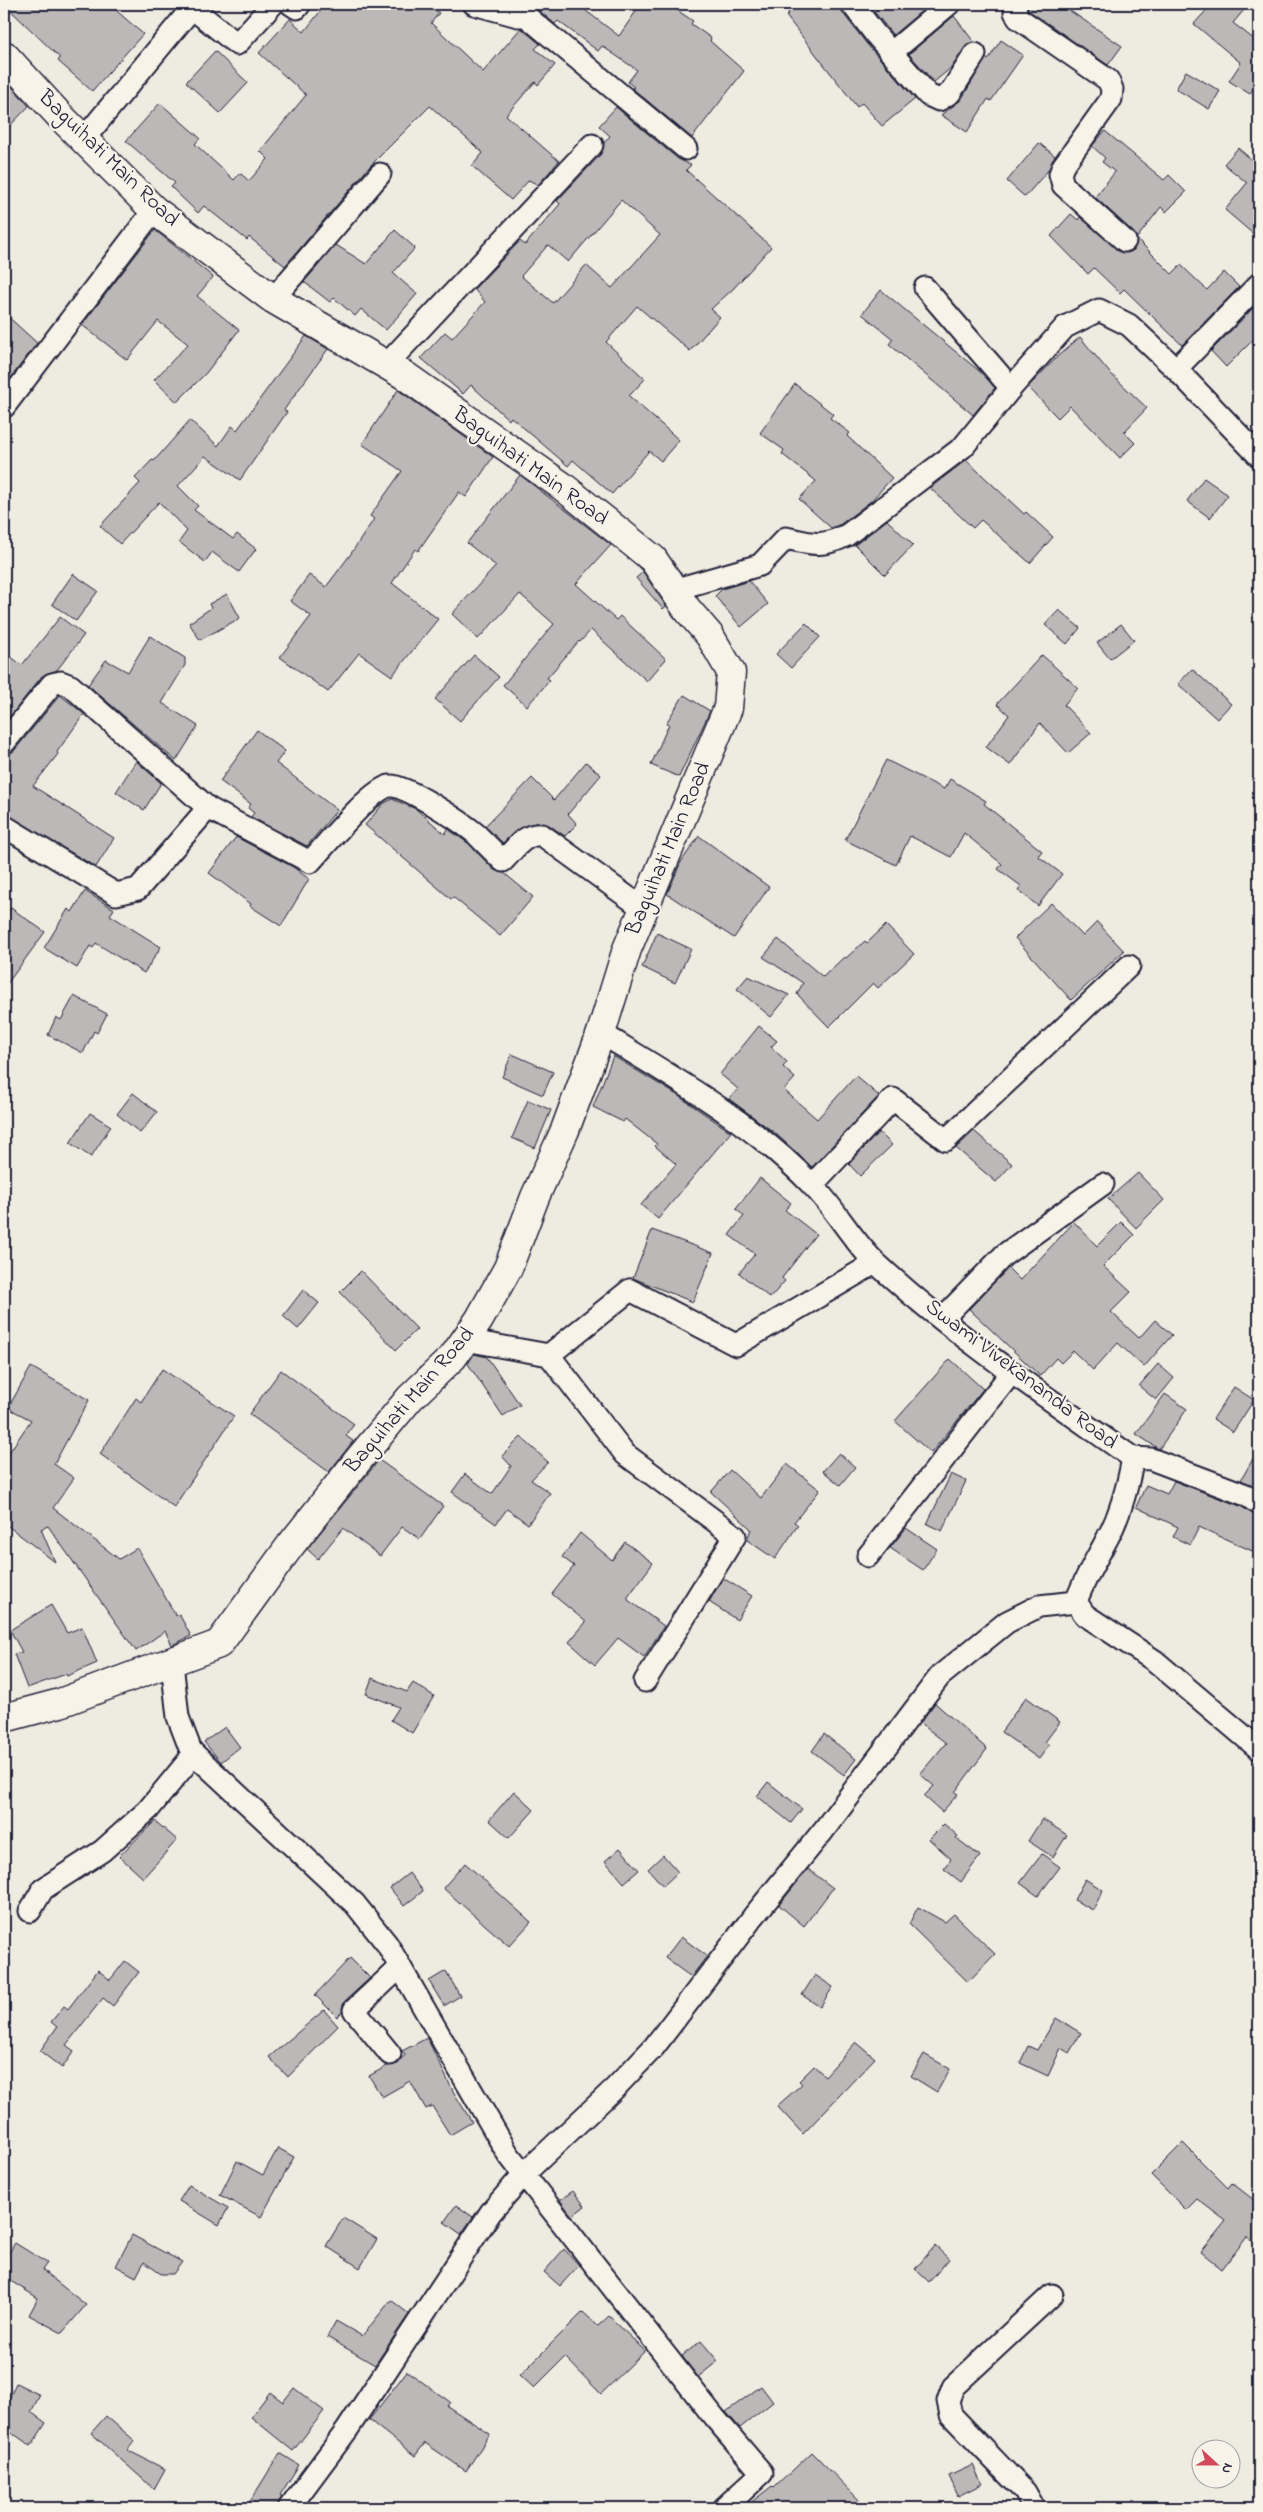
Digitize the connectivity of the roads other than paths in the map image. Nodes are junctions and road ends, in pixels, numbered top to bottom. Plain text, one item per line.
1 (273, 4) edge
2 (291, 4) edge
3 (300, 4) edge
4 (852, 4) edge
5 (950, 4) edge
6 (1016, 4) edge
7 (482, 5) edge
8 (891, 53) junction
9 (976, 54) dead end
10 (4, 55) edge
11 (84, 140) junction
12 (592, 146) dead end
13 (686, 149) dead end
14 (380, 174) dead end
15 (154, 210) junction
16 (1125, 241) dead end
17 (1259, 284) edge
18 (925, 288) dead end
19 (273, 299) junction
20 (387, 364) junction
21 (1176, 369) junction
22 (1011, 388) junction
23 (4, 407) edge
24 (1259, 456) edge
25 (673, 590) junction
26 (4, 743) edge
27 (208, 808) junction
28 (4, 826) edge
29 (644, 909) junction
30 (1129, 966) dead end
31 (601, 1033) junction
32 (1103, 1184) dead end
33 (812, 1185) junction
34 (875, 1263) junction
35 (942, 1319) junction
36 (465, 1340) junction
37 (549, 1355) junction
38 (1012, 1372) junction
39 (1133, 1458) junction
40 (1259, 1504) edge
41 (868, 1556) dead end
42 (1076, 1602) junction
43 (172, 1663) junction
44 (645, 1681) dead end
45 (4, 1718) edge
46 (1259, 1749) edge
47 (194, 1754) junction
48 (30, 1911) dead end
49 (400, 1967) junction
50 (390, 2054) dead end
51 (524, 2174) junction
52 (1052, 2295) dead end
53 (289, 2508) edge
54 (724, 2508) edge
55 (1034, 2508) edge

1 - 11 street
2 - 3 street
4 - 8 street
5 - 8 street
6 - 16 street
7 - 13 street
8 - 9 street
10 - 11 street, Baguihati Main Road
11 - 15 street, Baguihati Main Road
12 - 20 street
14 - 19 street
15 - 19 street, Baguihati Main Road
15 - 23 street
17 - 21 street
18 - 22 street
19 - 20 street, Baguihati Main Road
20 - 25 street, Baguihati Main Road
21 - 22 street
21 - 24 street
22 - 25 street
25 - 29 street, Baguihati Main Road
26 - 27 street
27 - 28 street
27 - 29 street
29 - 31 street, Baguihati Main Road
30 - 33 street
31 - 33 street, Swami Vivekananda Road
31 - 36 street, Baguihati Main Road
32 - 35 street
33 - 34 street, Swami Vivekananda Road
34 - 35 street, Swami Vivekananda Road
34 - 37 street
35 - 38 street, Swami Vivekananda Road
36 - 37 street
36 - 43 street, Baguihati Main Road
37 - 44 street
38 - 39 street, Swami Vivekananda Road
38 - 41 street
39 - 40 street, Swami Vivekananda Road
39 - 42 street
42 - 46 street
42 - 51 street
43 - 45 street, Baguihati Main Road
43 - 47 street
47 - 48 street
47 - 49 street
49 - 50 street
49 - 51 street
51 - 53 street
51 - 54 street
52 - 55 street

